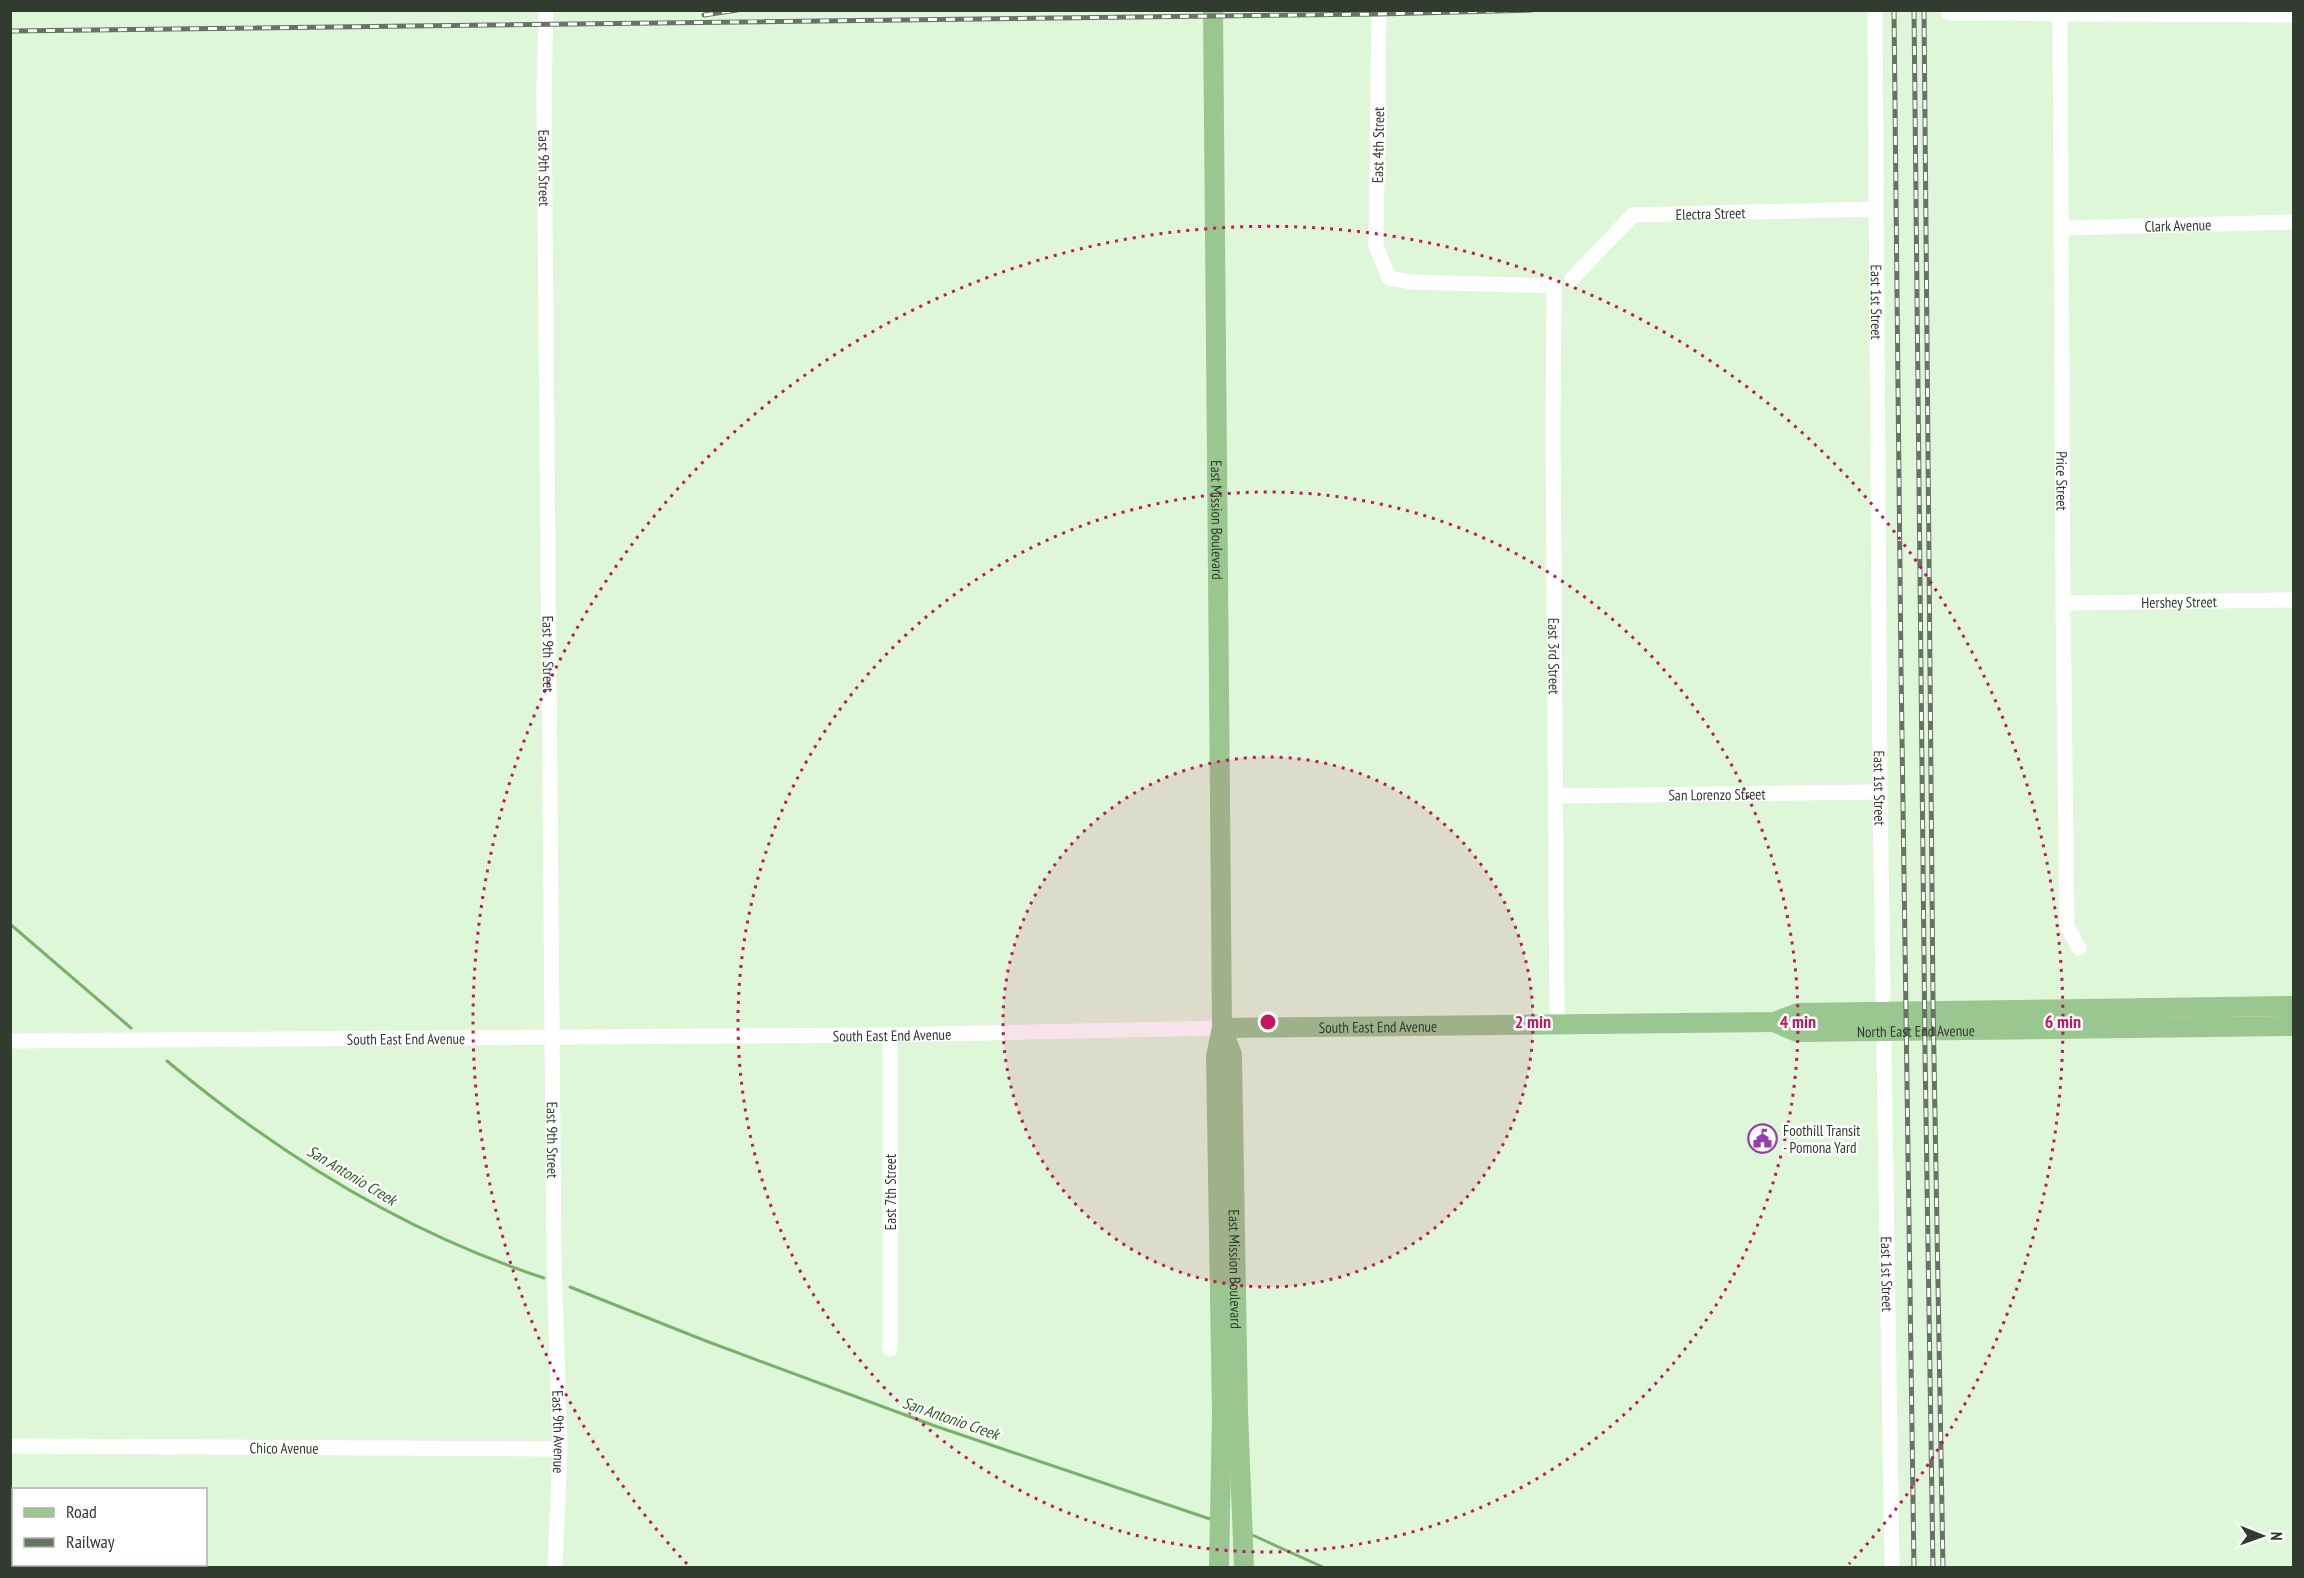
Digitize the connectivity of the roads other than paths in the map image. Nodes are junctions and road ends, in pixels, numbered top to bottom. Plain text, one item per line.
1 (546, 10) edge
2 (1213, 10) edge
3 (1379, 10) edge
4 (1875, 10) edge
5 (2060, 12) edge
6 (2212, 13) edge
7 (1949, 14) dead end
8 (2294, 15) edge
9 (1876, 209) junction
10 (2294, 222) edge
11 (2062, 228) junction
12 (1572, 279) dead end
13 (1554, 286) joint
14 (2294, 600) edge
15 (2063, 603) junction
16 (1880, 792) junction
17 (1555, 796) junction
18 (2079, 948) dead end
19 (2292, 1016) edge
20 (1774, 1022) joint
21 (1557, 1025) junction
22 (1222, 1028) junction
23 (890, 1035) junction
24 (554, 1039) junction
25 (10, 1041) edge
26 (554, 1298) joint
27 (890, 1350) dead end
28 (10, 1446) edge
29 (560, 1449) junction
30 (1244, 1559) edge
31 (555, 1568) edge
32 (1219, 1568) edge
33 (1892, 1568) edge

1 - 24 street, East 9th Street
2 - 22 main road, East Mission Boulevard
3 - 13 street, East 4th Street
4 - 9 street, East 1st Street
5 - 6 street
5 - 7 street
5 - 11 street, Price Street
6 - 8 street
9 - 12 street, Electra Street
9 - 16 street, East 1st Street
10 - 11 street, Clark Avenue
11 - 15 street, Price Street
13 - 17 street, East 3rd Street
14 - 15 street, Hershey Street
15 - 18 street, Price Street
16 - 17 street, San Lorenzo Street
16 - 33 street, East 1st Street
17 - 21 street, East 3rd Street
19 - 20 main road, North East End Avenue
20 - 21 main road, South East End Avenue
21 - 22 main road, South East End Avenue
22 - 23 street, South East End Avenue
22 - 30 main road, East Mission Boulevard
22 - 32 main road, East Mission Boulevard
23 - 24 street, South East End Avenue
23 - 27 street, East 7th Street
24 - 25 street, South East End Avenue
24 - 26 street, East 9th Street
26 - 29 street, East 9th Avenue
28 - 29 street, Chico Avenue
29 - 31 street, East 9th Avenue

